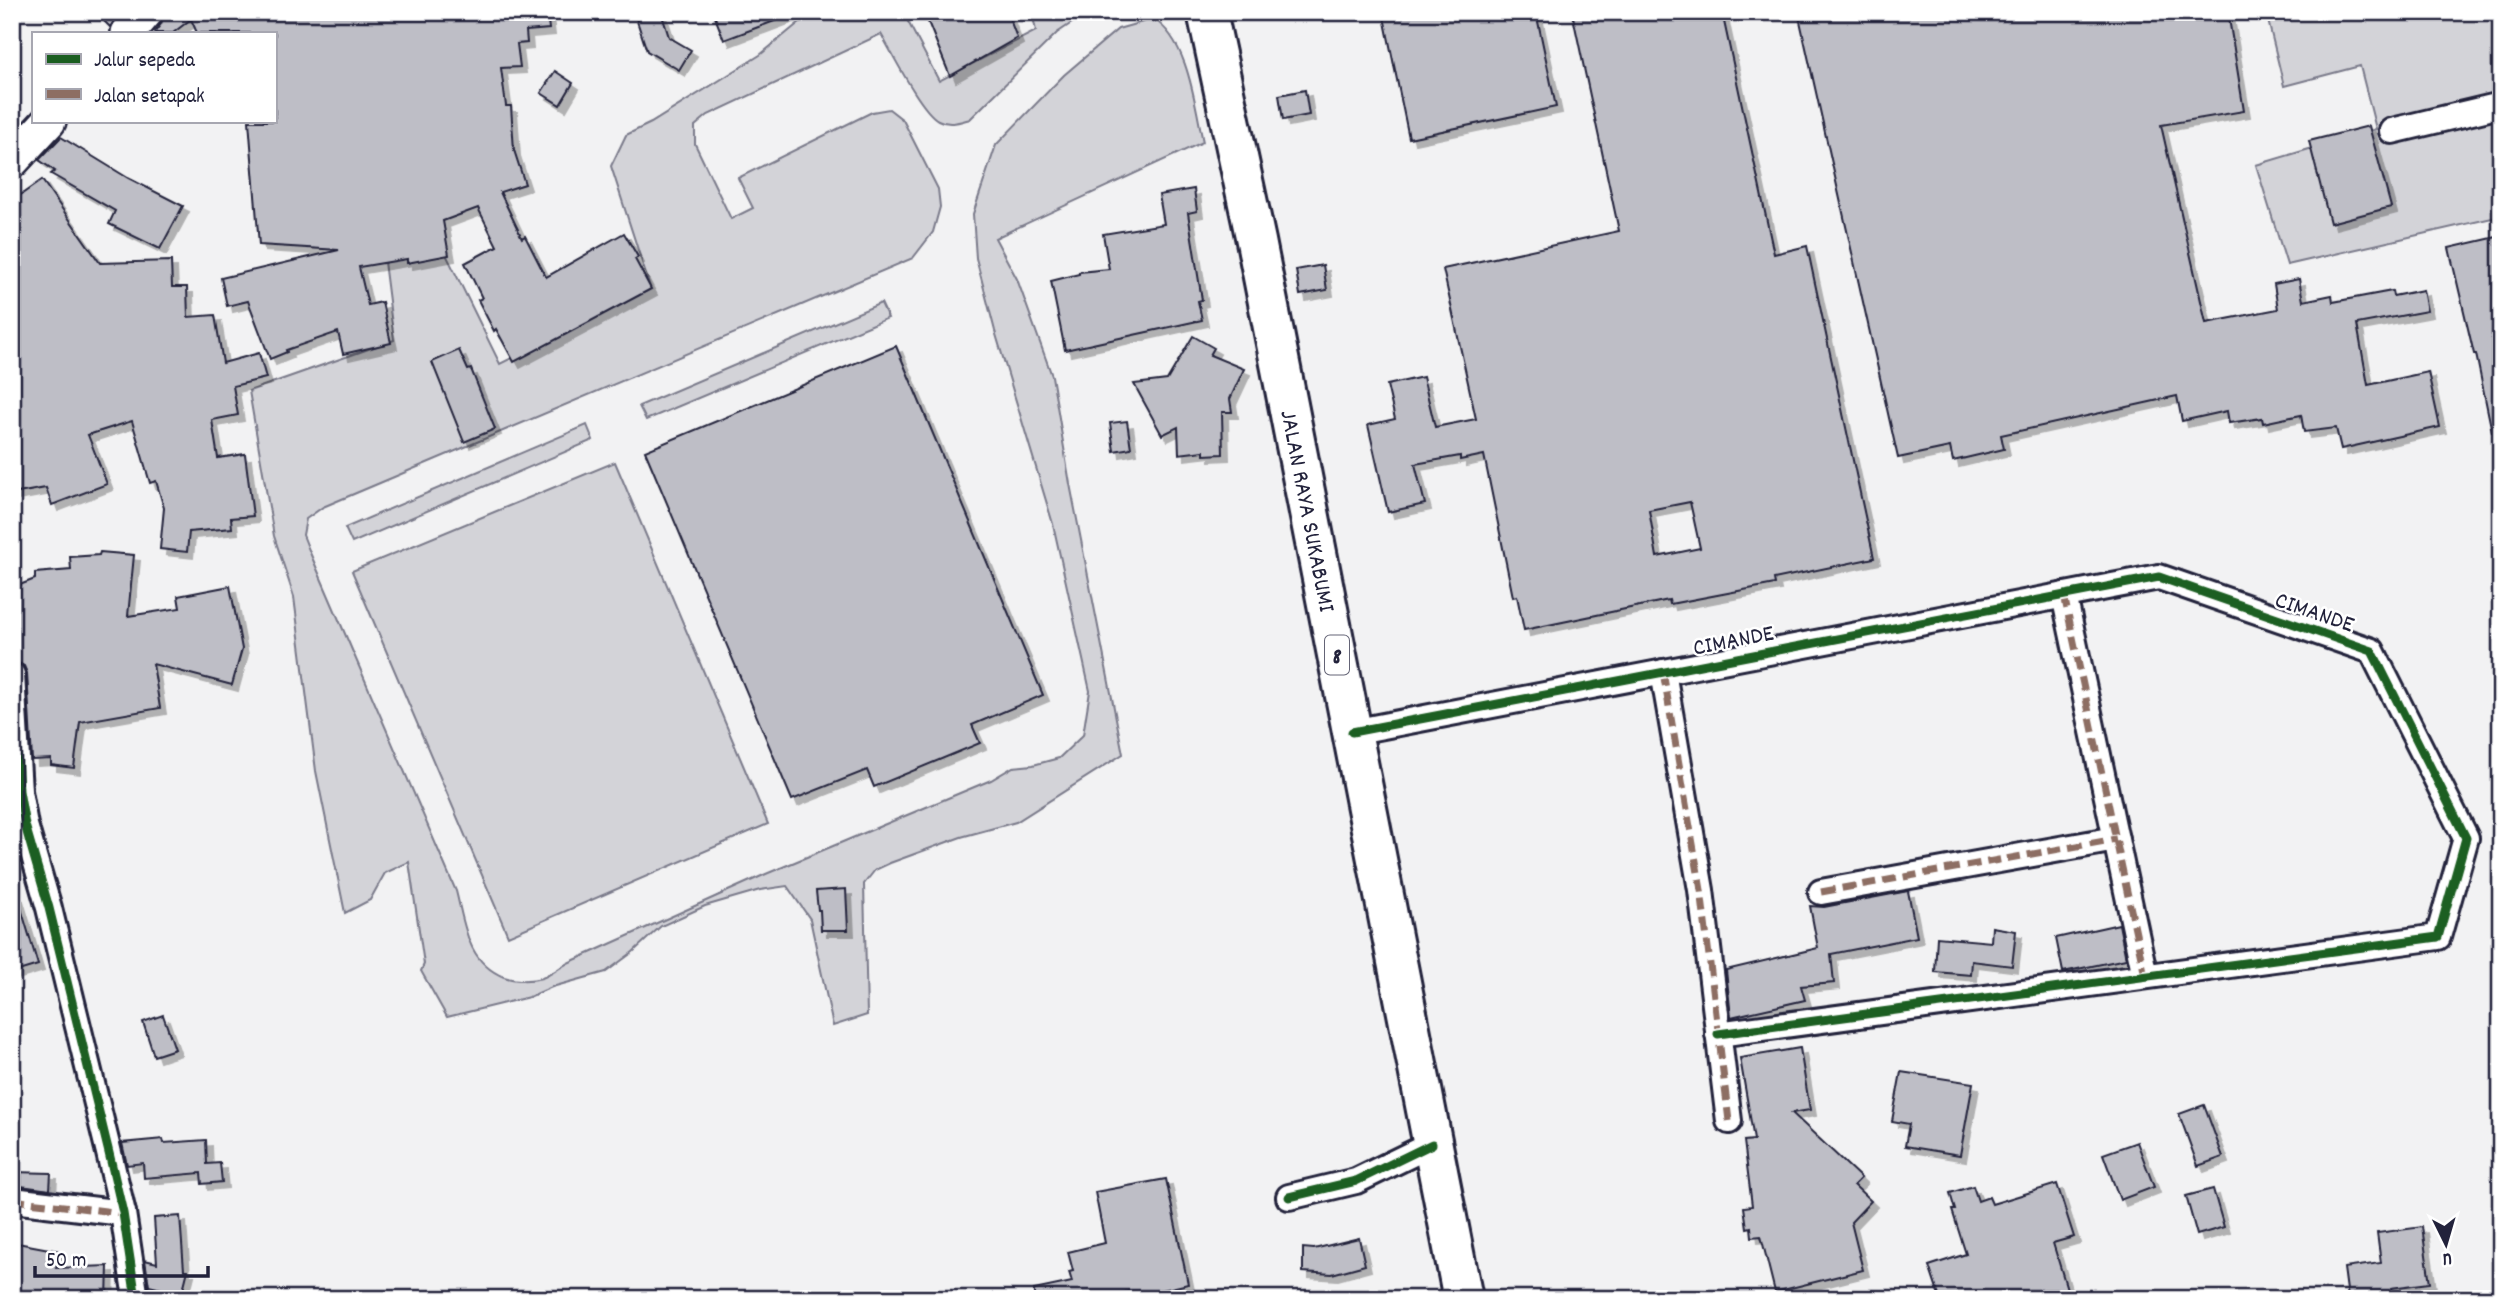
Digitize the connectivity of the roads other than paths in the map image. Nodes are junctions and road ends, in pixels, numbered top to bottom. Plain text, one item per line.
1 (146, 12) edge
2 (1208, 12) edge
3 (129, 32) edge
4 (2501, 105) edge
5 (48, 122) edge
6 (2392, 131) dead end
7 (12, 160) edge
8 (2064, 595) junction
9 (1663, 672) junction
10 (12, 675) edge
11 (1352, 732) junction
12 (2116, 839) junction
13 (1821, 892) dead end
14 (2146, 976) junction
15 (1718, 1034) junction
16 (1729, 1121) dead end
17 (1432, 1144) junction
18 (1289, 1197) dead end
19 (12, 1200) edge
20 (123, 1213) junction
21 (136, 1299) edge
22 (1463, 1299) edge

1 - 3 main road
2 - 11 highway, JALAN RAYA SUKABUMI / 8
4 - 6 street
5 - 7 main road
8 - 9 street, CIMANDE
8 - 12 street
8 - 14 street, CIMANDE
9 - 11 street, CIMANDE
9 - 15 street
10 - 20 street
11 - 17 highway, JALAN RAYA SUKABUMI / 8
12 - 13 street
12 - 14 street
14 - 15 street, CIMANDE
15 - 16 street
17 - 18 street
17 - 22 highway, JALAN RAYA SUKABUMI / 8
19 - 20 street
20 - 21 street

